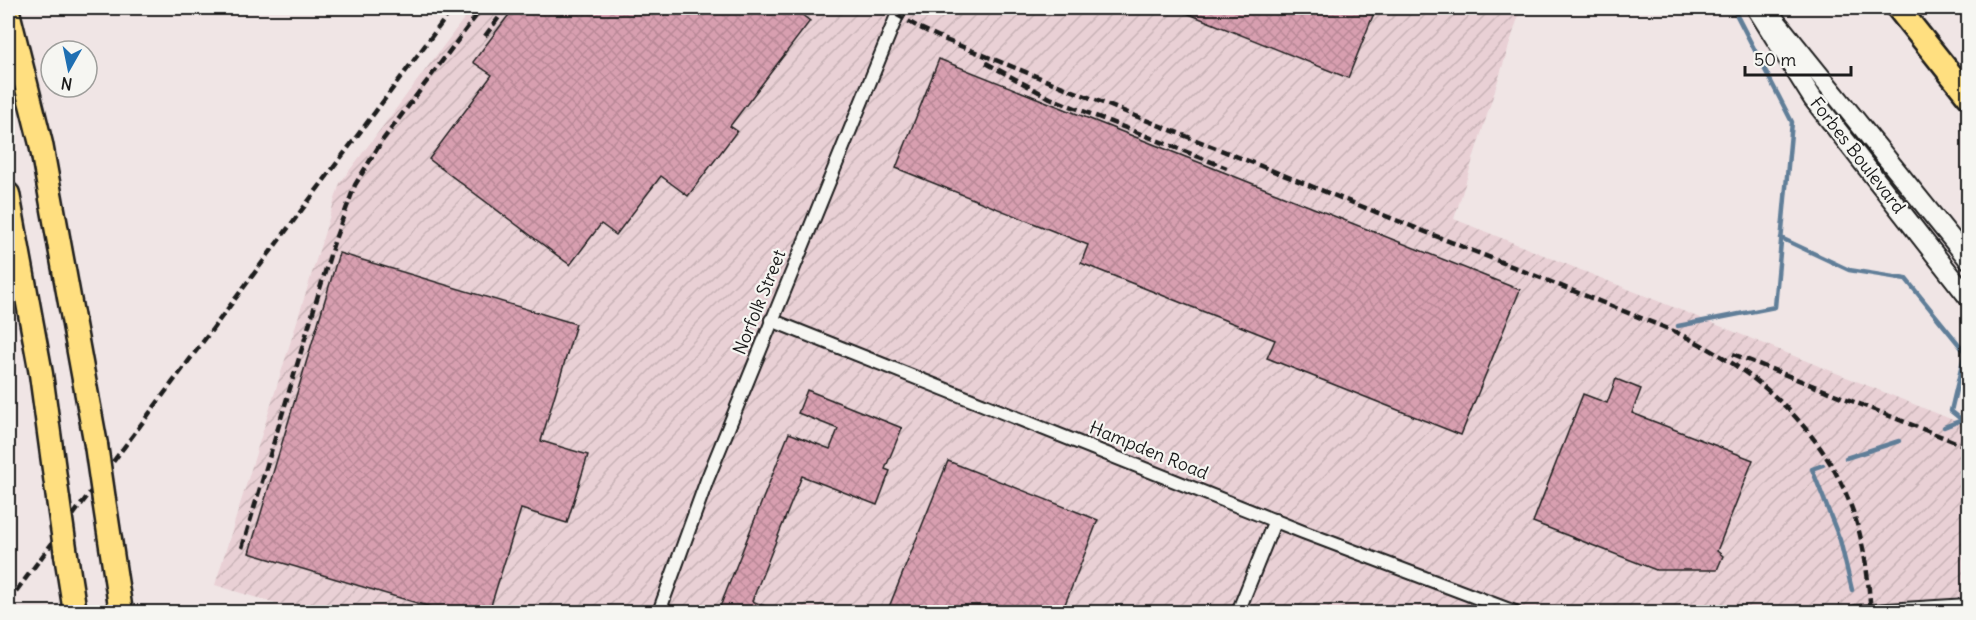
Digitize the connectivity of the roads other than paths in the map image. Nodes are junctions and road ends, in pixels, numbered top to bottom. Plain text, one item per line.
1 (900, 8) edge
2 (1756, 8) edge
3 (1764, 8) edge
4 (1898, 8) edge
5 (8, 12) edge
6 (1968, 96) edge
7 (8, 194) edge
8 (1968, 259) edge
9 (1968, 297) edge
10 (771, 320) junction
11 (1275, 520) junction
12 (1968, 605) edge
13 (75, 612) edge
14 (121, 612) edge
15 (659, 612) edge
16 (1238, 612) edge
17 (1515, 612) edge
18 (1855, 612) edge

1 - 10 street, Norfolk Street
2 - 9 street, Forbes Boulevard
3 - 8 street, Forbes Boulevard
4 - 6 highway
5 - 14 highway, bridge
7 - 13 highway, bridge
10 - 11 street, Hampden Road
10 - 15 street, Norfolk Street
11 - 16 street
11 - 17 street, Hampden Road
12 - 18 street

